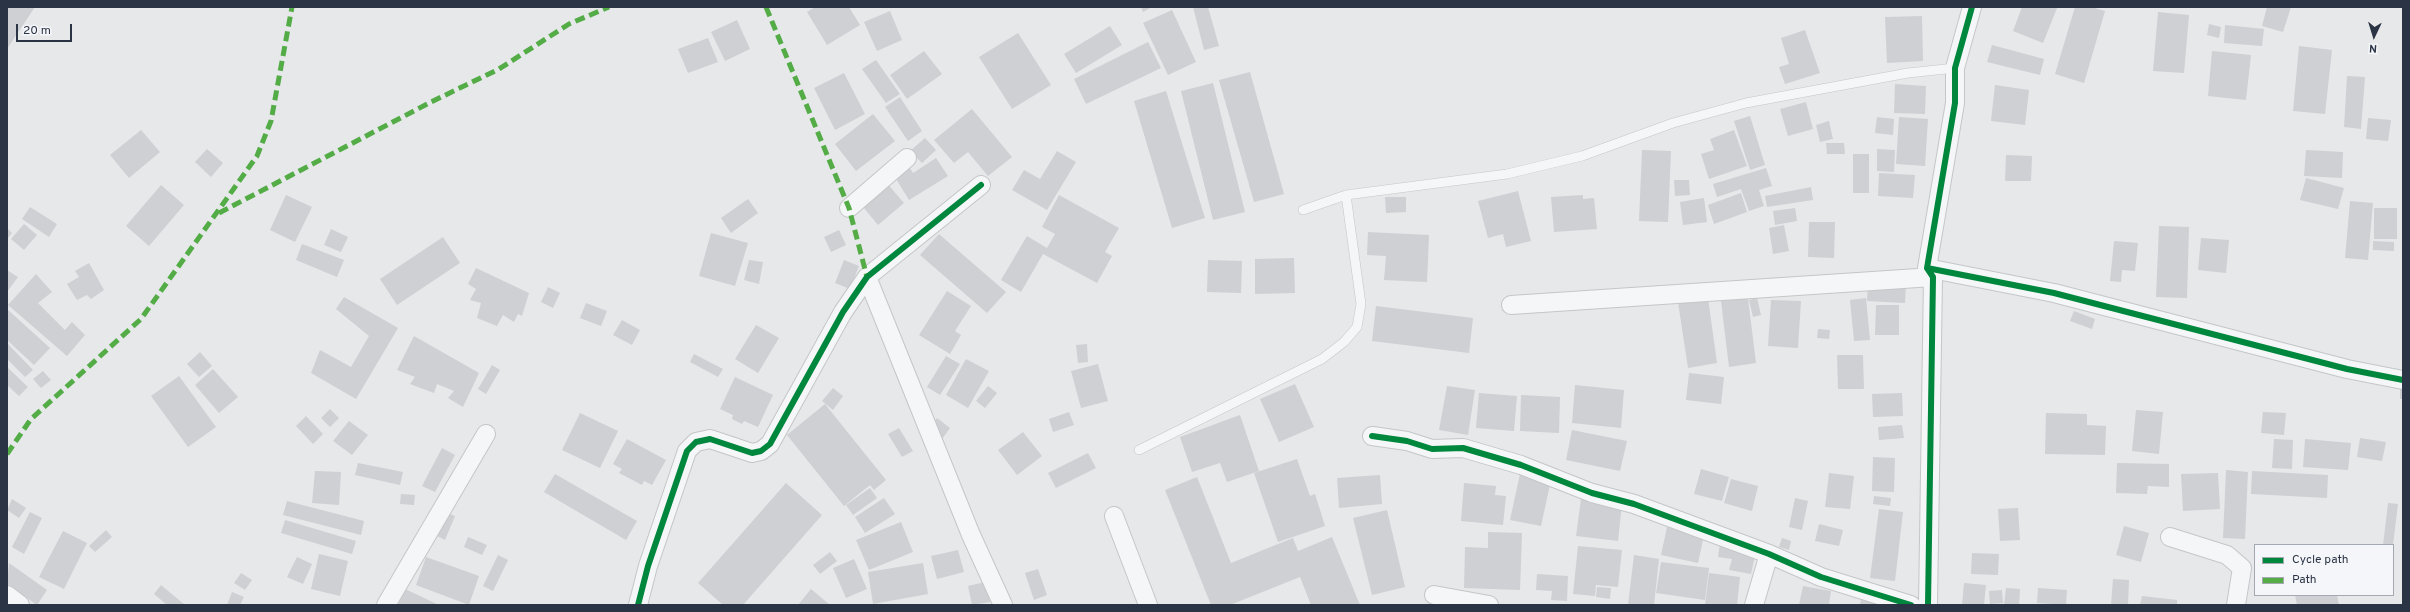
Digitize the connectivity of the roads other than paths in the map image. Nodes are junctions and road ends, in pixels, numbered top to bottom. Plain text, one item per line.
1 (1971, 8) edge
2 (1955, 68) junction
3 (907, 158) dead end
4 (981, 185) dead end
5 (1346, 196) junction
6 (849, 208) dead end
7 (1303, 210) dead end
8 (1930, 273) junction
9 (867, 277) junction
10 (1511, 304) dead end
11 (2403, 380) edge
12 (486, 434) dead end
13 (1372, 436) dead end
14 (1140, 450) dead end
15 (1114, 516) dead end
16 (2170, 537) dead end
17 (1769, 554) junction
18 (7, 594) edge
19 (1434, 595) dead end
20 (20, 605) edge
21 (386, 605) edge
22 (638, 605) edge
23 (1003, 605) edge
24 (1148, 605) edge
25 (1489, 605) edge
26 (1754, 605) edge
27 (1911, 605) edge
28 (1928, 605) edge
29 (2236, 605) edge

1 - 2 street
2 - 5 lane
2 - 8 street
3 - 6 street
4 - 9 street
5 - 7 lane
5 - 14 lane
8 - 10 street
8 - 11 street
8 - 28 street
9 - 22 street
9 - 23 street
12 - 21 street
13 - 17 street
15 - 24 street
16 - 29 street
17 - 26 street
17 - 27 street
18 - 20 street
19 - 25 street

